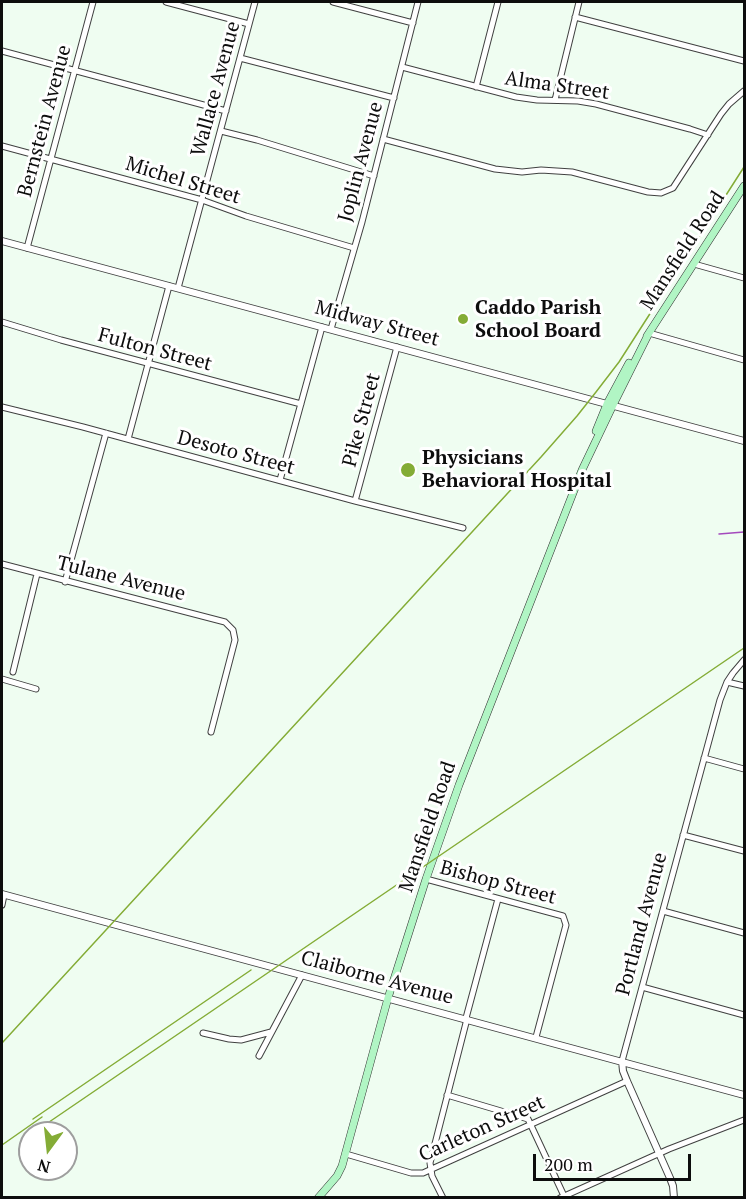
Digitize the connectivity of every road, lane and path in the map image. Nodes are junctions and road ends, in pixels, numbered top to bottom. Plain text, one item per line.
1 (93, 2) edge
2 (166, 2) edge
3 (255, 2) edge
4 (335, 2) edge
5 (418, 2) edge
6 (498, 2) edge
7 (579, 2) edge
8 (575, 17) junction
9 (413, 23) junction
10 (249, 24) junction
11 (2, 51) edge
12 (240, 57) junction
13 (744, 61) edge
14 (402, 67) junction
15 (74, 71) junction
16 (476, 87) junction
17 (744, 91) edge
18 (394, 98) junction
19 (555, 100) junction
20 (226, 111) junction
21 (221, 131) junction
22 (708, 135) junction
23 (383, 139) junction
24 (2, 146) edge
25 (51, 159) junction
26 (374, 176) junction
27 (744, 186) edge
28 (742, 195) edge
29 (202, 200) junction
30 (2, 241) edge
31 (27, 248) junction
32 (354, 248) junction
33 (694, 264) junction
34 (744, 278) edge
35 (169, 286) junction
36 (178, 288) junction
37 (2, 322) edge
38 (322, 327) junction
39 (332, 329) junction
40 (649, 333) junction
41 (397, 347) junction
42 (744, 360) edge
43 (148, 364) junction
44 (301, 404) junction
45 (610, 404) junction
46 (2, 407) edge
47 (105, 433) junction
48 (128, 439) junction
49 (744, 441) edge
50 (280, 480) junction
51 (356, 501) junction
52 (463, 528) dead end
53 (2, 564) edge
54 (38, 574) junction
55 (65, 582) junction
56 (744, 660) edge
57 (13, 672) dead end
58 (2, 679) edge
59 (727, 682) junction
60 (744, 686) edge
61 (36, 689) dead end
62 (211, 732) dead end
63 (704, 758) junction
64 (744, 769) edge
65 (683, 835) junction
66 (744, 851) edge
67 (426, 879) junction
68 (3, 894) edge
69 (498, 899) junction
70 (2, 905) edge
71 (663, 911) junction
72 (744, 933) edge
73 (302, 975) junction
74 (642, 987) junction
75 (388, 998) junction
76 (744, 1015) edge
77 (467, 1018) junction
78 (271, 1032) junction
79 (203, 1033) dead end
80 (536, 1038) junction
81 (259, 1056) dead end
82 (622, 1061) junction
83 (627, 1081) junction
84 (447, 1095) junction
85 (744, 1095) edge
86 (744, 1120) edge
87 (532, 1124) junction
88 (346, 1154) junction
89 (659, 1154) junction
90 (430, 1170) junction
91 (318, 1197) edge
92 (443, 1197) edge
93 (563, 1197) edge
94 (674, 1197) edge

1 - 15 street, Bernstein Avenue
2 - 10 street
3 - 10 street, Wallace Avenue
4 - 9 street
5 - 9 street, Joplin Avenue
6 - 16 street
7 - 8 street
8 - 13 street
8 - 19 street
9 - 14 street, Joplin Avenue
10 - 12 street, Wallace Avenue
11 - 15 street
12 - 18 street
12 - 20 street, Wallace Avenue
14 - 16 street, Alma Street
14 - 18 street, Joplin Avenue
15 - 20 street
15 - 25 street, Bernstein Avenue
16 - 19 street, Alma Street
17 - 22 street
18 - 23 street, Joplin Avenue
19 - 22 street, Alma Street
20 - 21 street, Wallace Avenue
21 - 26 street
21 - 29 street, Wallace Avenue
22 - 23 street
23 - 26 street, Joplin Avenue
24 - 25 street, Michel Street
25 - 29 street, Michel Street
25 - 31 street, Bernstein Avenue
26 - 32 street, Joplin Avenue
27 - 28 main road, Mansfield Road
28 - 33 main road, Mansfield Road
29 - 32 street, Michel Street
29 - 36 street, Wallace Avenue
30 - 31 street, Midway Street
31 - 35 street, Midway Street
32 - 39 street, Joplin Avenue
33 - 34 street
33 - 40 main road, Mansfield Road
35 - 36 street, Midway Street
35 - 43 street
36 - 38 street, Midway Street
37 - 43 street, Fulton Street
38 - 39 street, Midway Street
38 - 44 street
39 - 41 street, Midway Street
40 - 42 street
40 - 45 main road, Mansfield Road
41 - 45 street, Midway Street
41 - 51 street, Pike Street
43 - 44 street, Fulton Street
43 - 48 street
44 - 50 street
45 - 49 street, Midway Street
45 - 67 main road, Mansfield Road
46 - 47 street, Desoto Street
47 - 48 street, Desoto Street
47 - 55 street
48 - 50 street, Desoto Street
50 - 51 street, Desoto Street
51 - 52 street, Desoto Street
53 - 54 street, Tulane Avenue
54 - 55 street, Tulane Avenue
54 - 57 street
55 - 62 street, Tulane Avenue
56 - 59 street, Portland Avenue
58 - 61 street
59 - 60 street
59 - 63 street, Portland Avenue
63 - 64 street
63 - 65 street, Portland Avenue
65 - 66 street
65 - 71 street, Portland Avenue
67 - 69 street, Bishop Street
67 - 75 main road, Mansfield Road
68 - 70 street
68 - 73 street, Claiborne Avenue
69 - 77 street
69 - 80 street, Bishop Street
71 - 72 street
71 - 74 street, Portland Avenue
73 - 75 street, Claiborne Avenue
73 - 78 street
74 - 76 street
74 - 82 street, Portland Avenue
75 - 77 street, Claiborne Avenue
75 - 88 main road, Mansfield Road
77 - 80 street, Claiborne Avenue
77 - 84 street
78 - 79 street
78 - 81 street
80 - 82 street, Claiborne Avenue
82 - 83 street, Portland Avenue
82 - 85 street, Claiborne Avenue
83 - 87 street, Carleton Street
83 - 89 street, Portland Avenue
84 - 87 street
84 - 90 street
86 - 89 street
87 - 90 street, Carleton Street
87 - 93 street
88 - 90 street, Carleton Street
88 - 91 main road, Mansfield Road
89 - 93 street
89 - 94 street, Portland Avenue
90 - 92 street

